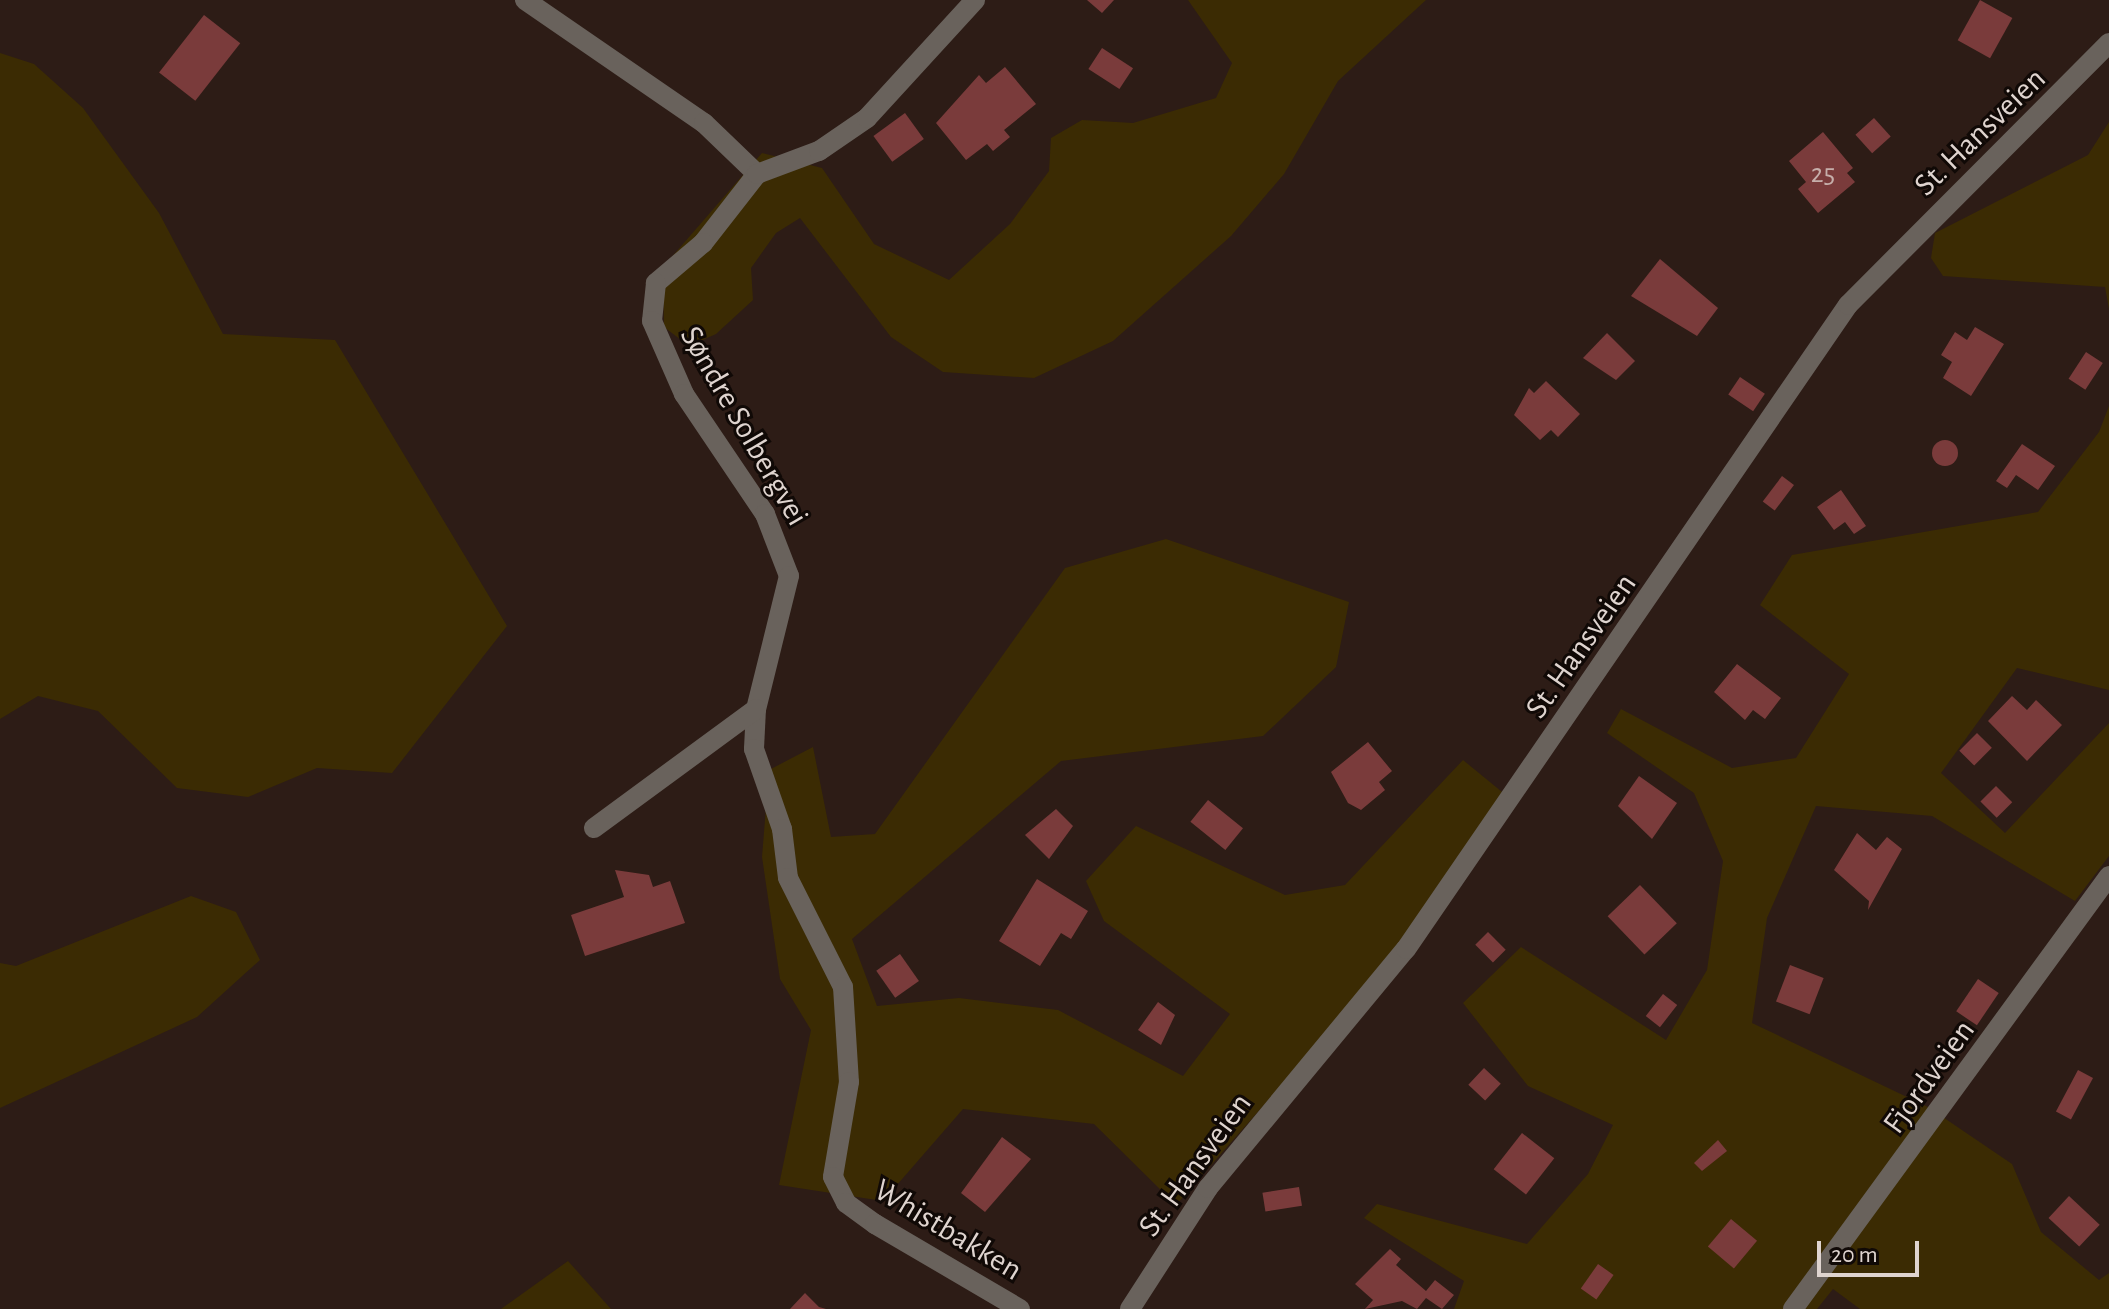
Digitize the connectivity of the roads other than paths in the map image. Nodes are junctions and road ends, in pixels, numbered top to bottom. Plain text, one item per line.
1 (525, 0) edge
2 (975, 0) edge
3 (2109, 43) edge
4 (757, 174) junction
5 (756, 709) junction
6 (594, 828) dead end
7 (2109, 876) edge
8 (813, 927) joint
9 (1020, 1309) edge
10 (1130, 1309) edge
11 (1793, 1309) edge

1 - 4 street
2 - 4 street
3 - 10 street, St. Hansveien
4 - 5 street, Søndre Solbergvei
5 - 6 street
5 - 8 street, Søndre Solbergvei
7 - 11 street, Fjordveien
8 - 9 street, Whistbakken

